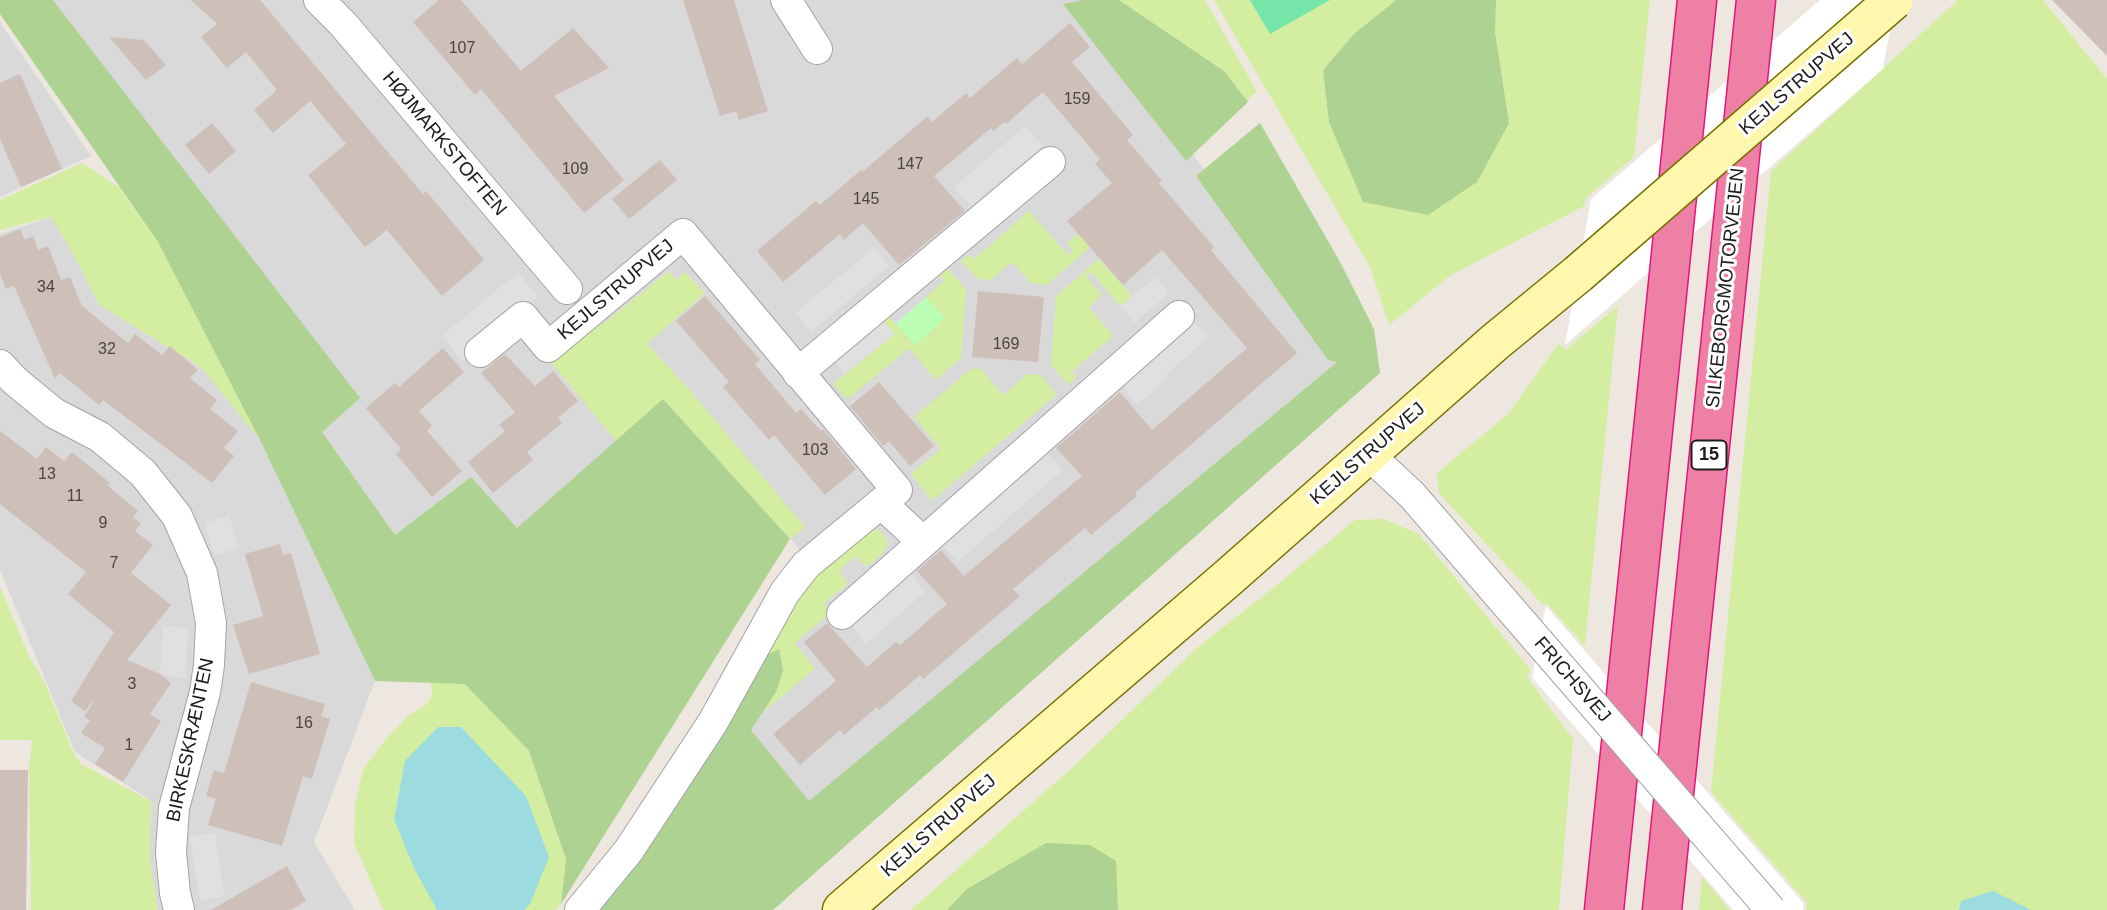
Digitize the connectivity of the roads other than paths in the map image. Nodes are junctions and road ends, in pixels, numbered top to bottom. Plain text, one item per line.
1 (318, 0) edge
2 (786, 0) edge
3 (1697, 0) edge
4 (1756, 0) edge
5 (1894, 0) edge
6 (817, 49) dead end
7 (1050, 162) dead end
8 (567, 289) dead end
9 (1179, 316) dead end
10 (480, 352) dead end
11 (0, 365) edge
12 (798, 373) junction
13 (1367, 454) junction
14 (881, 503) junction
15 (923, 542) junction
16 (842, 614) dead end
17 (179, 910) edge
18 (580, 910) edge
19 (842, 910) edge
20 (1604, 910) edge
21 (1662, 910) edge
22 (1771, 910) edge

1 - 8 street, HØJMARKSTOFTEN
2 - 6 street
3 - 20 highway
4 - 21 highway, SILKEBORGMOTORVEJEN / 15
5 - 13 street, KEJLSTRUPVEJ, bridge
7 - 12 street
9 - 15 street
10 - 12 street, KEJLSTRUPVEJ
11 - 17 street, BIRKESKRÆNTEN
12 - 14 street, KEJLSTRUPVEJ
13 - 19 street, KEJLSTRUPVEJ
13 - 22 street, FRICHSVEJ, bridge
14 - 15 street
14 - 18 street
15 - 16 street

